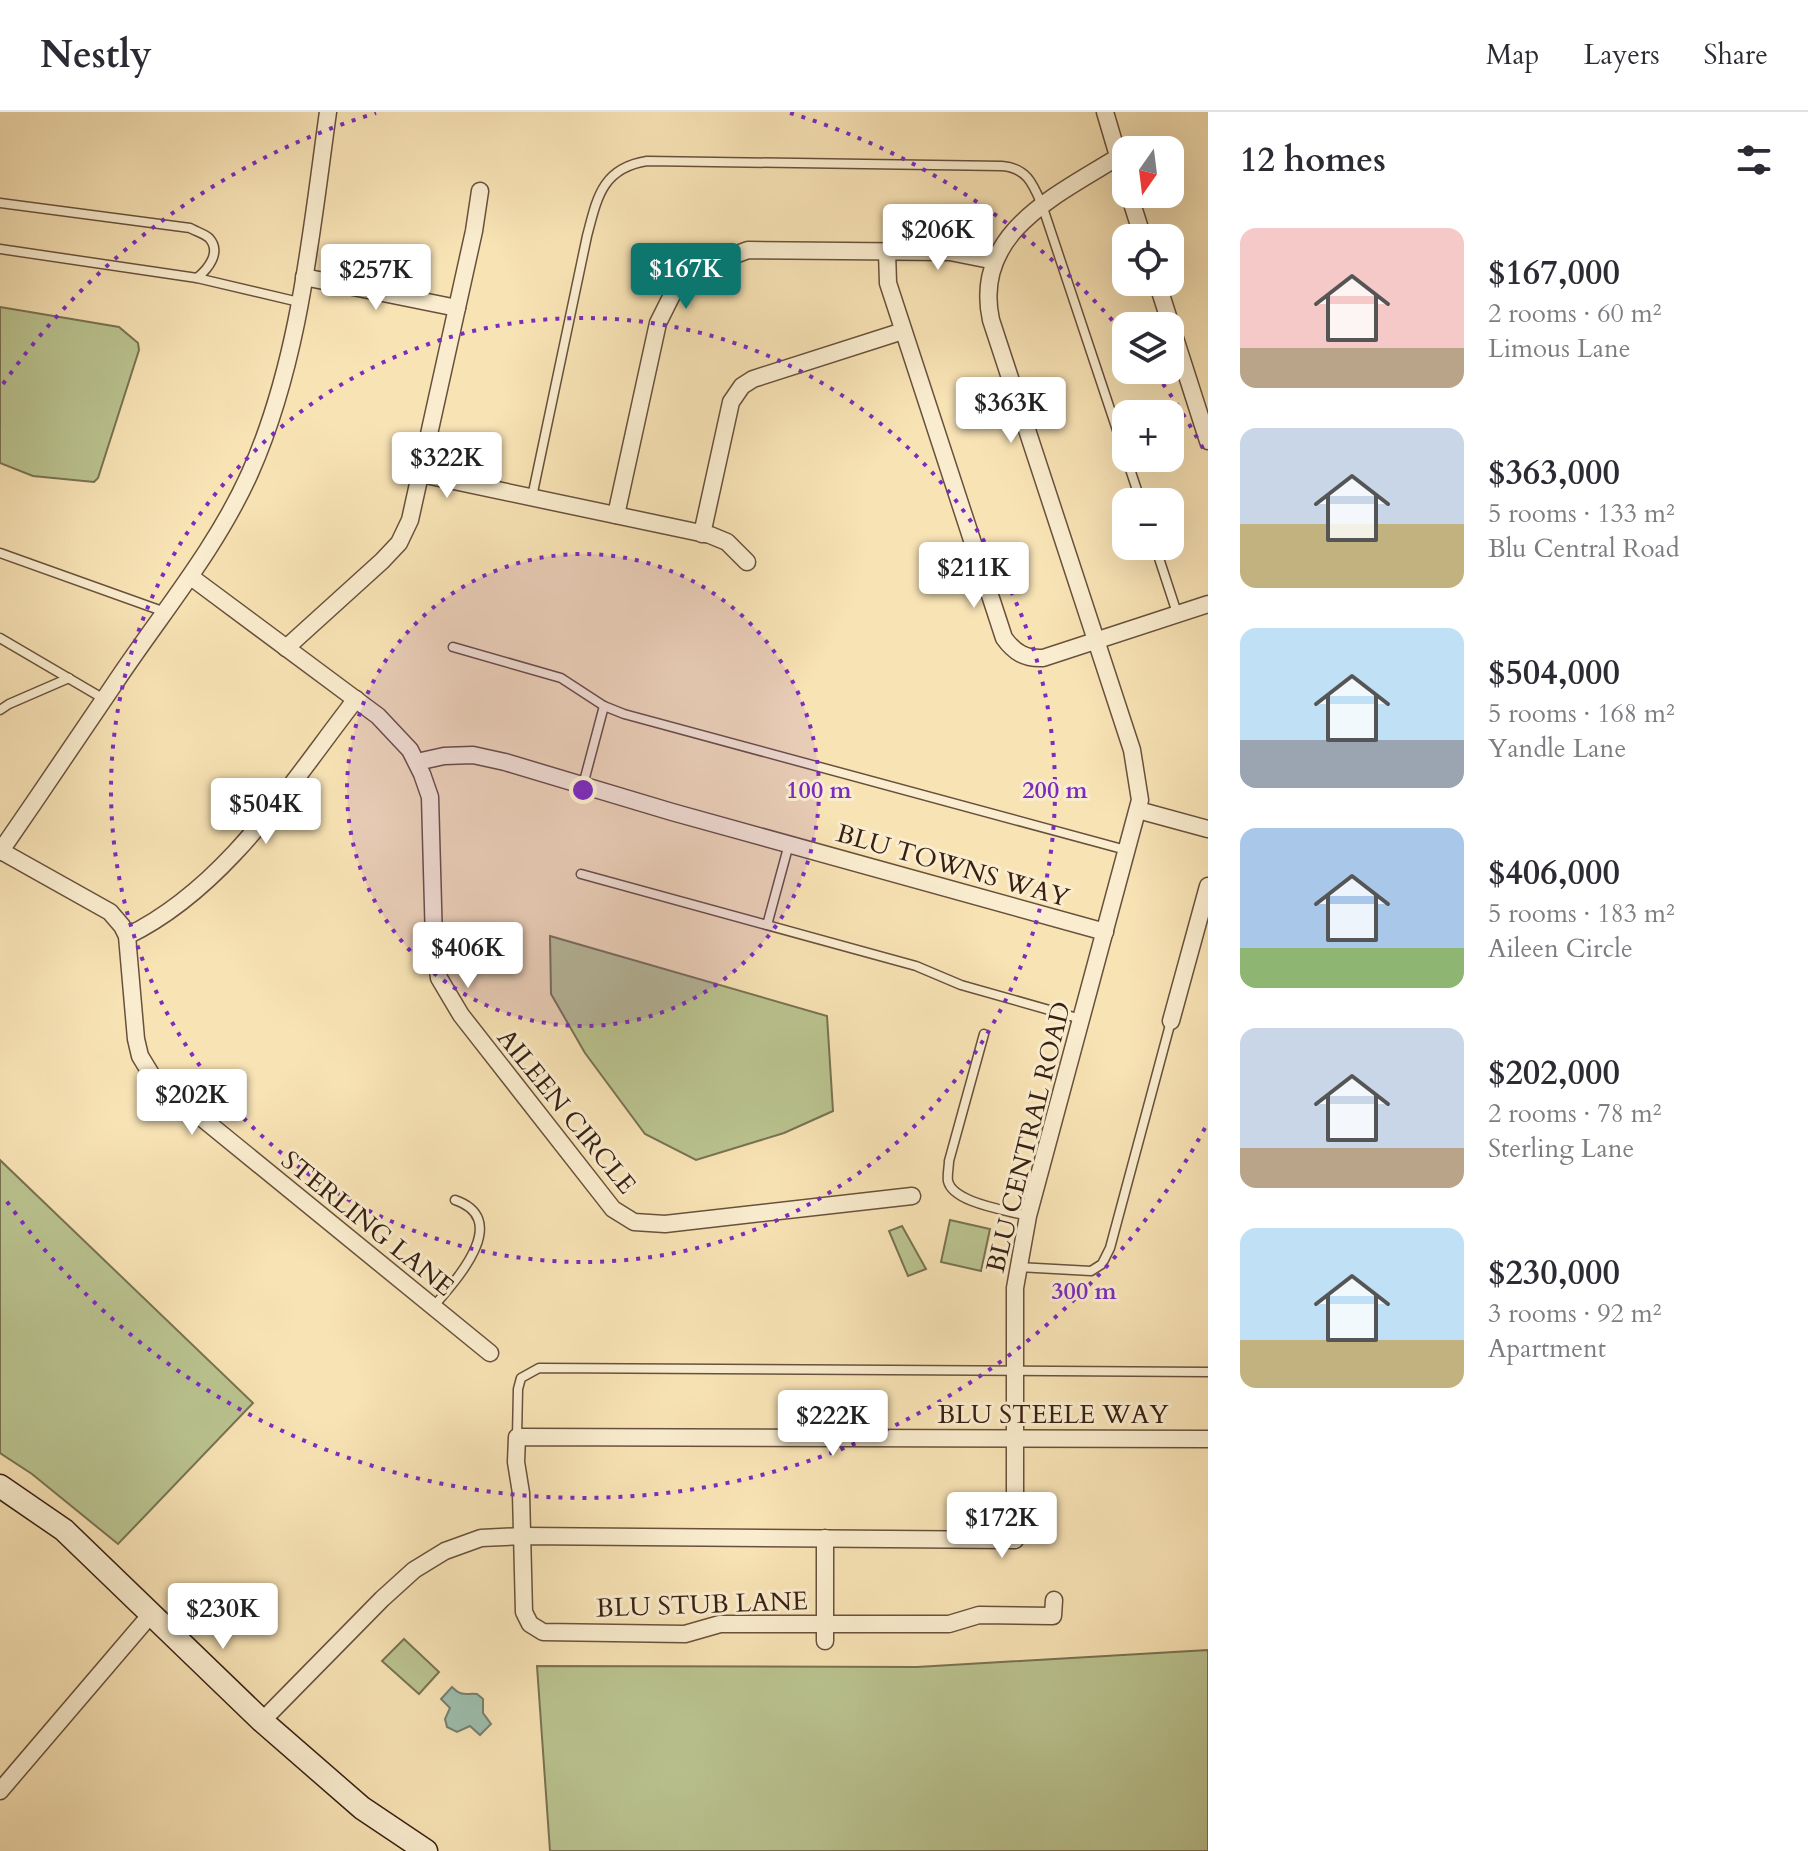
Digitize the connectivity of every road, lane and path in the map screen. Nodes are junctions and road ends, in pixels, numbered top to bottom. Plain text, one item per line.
1 (328, 112) edge
2 (1105, 112) edge
3 (1112, 136) edge
4 (1112, 161) edge
5 (480, 191) dead end
6 (0, 203) edge
7 (1042, 205) junction
8 (0, 249) edge
9 (887, 252) junction
10 (995, 261) junction
11 (304, 277) junction
12 (197, 278) junction
13 (1161, 296) edge
14 (299, 302) junction
15 (457, 308) junction
16 (903, 331) junction
17 (1208, 441) edge
18 (421, 474) junction
19 (1136, 488) edge
20 (532, 497) junction
21 (616, 515) junction
22 (702, 534) junction
23 (0, 553) edge
24 (1160, 560) edge
25 (747, 562) dead end
26 (191, 577) junction
27 (1208, 604) edge
28 (166, 612) junction
29 (1178, 614) junction
30 (0, 638) edge
31 (1096, 640) junction
32 (453, 647) dead end
33 (286, 648) junction
34 (69, 678) junction
35 (105, 699) junction
36 (356, 699) junction
37 (604, 706) junction
38 (0, 710) edge
39 (417, 762) junction
40 (583, 785) junction
41 (1138, 810) junction
42 (1208, 829) edge
43 (789, 844) junction
44 (0, 851) edge
45 (1127, 851) junction
46 (581, 874) dead end
47 (1208, 886) edge
48 (767, 925) junction
49 (1105, 932) junction
50 (127, 936) junction
51 (1081, 1019) junction
52 (1171, 1021) joint
53 (984, 1034) dead end
54 (912, 1196) dead end
55 (455, 1200) dead end
56 (1028, 1216) junction
57 (1017, 1267) junction
58 (433, 1307) junction
59 (490, 1353) dead end
60 (1016, 1372) junction
61 (1208, 1372) edge
62 (517, 1437) junction
63 (1015, 1438) junction
64 (1208, 1439) edge
65 (0, 1486) edge
66 (523, 1536) junction
67 (825, 1538) junction
68 (1054, 1600) dead end
69 (152, 1613) junction
70 (825, 1632) junction
71 (262, 1721) junction
72 (0, 1791) edge
73 (426, 1851) edge

1 - 11 street
2 - 3 street
4 - 7 street, BLU CENTRAL ROAD
5 - 15 street
6 - 12 lane
7 - 10 street, BLU CENTRAL ROAD
7 - 19 lane
7 - 20 lane
8 - 12 lane
9 - 10 street
9 - 16 street
9 - 21 street
10 - 31 street, BLU CENTRAL ROAD
11 - 14 street
11 - 15 street
12 - 14 lane
13 - 17 street
14 - 26 street
15 - 18 street
16 - 22 street
16 - 31 street
18 - 20 street
18 - 33 street
20 - 21 street
21 - 22 street
22 - 25 street
23 - 28 lane
24 - 29 lane
26 - 28 street
26 - 33 street, AILEEN CIRCLE
27 - 29 street
28 - 35 street
29 - 31 street
30 - 34 lane
31 - 41 street, BLU CENTRAL ROAD
32 - 37 lane
33 - 36 street, AILEEN CIRCLE
34 - 35 lane
34 - 38 lane
35 - 44 street
36 - 39 street, AILEEN CIRCLE
36 - 50 street
37 - 40 lane
37 - 45 lane
39 - 40 street, BLU TOWNS WAY
39 - 54 street, AILEEN CIRCLE
40 - 43 street, BLU TOWNS WAY
41 - 42 street
41 - 45 street, BLU CENTRAL ROAD
43 - 48 lane
43 - 49 street, BLU TOWNS WAY
44 - 50 street
45 - 49 street, BLU CENTRAL ROAD
46 - 48 lane
47 - 52 street
48 - 51 lane
49 - 51 street, BLU CENTRAL ROAD
50 - 58 street, STERLING LANE
51 - 56 street, BLU CENTRAL ROAD
52 - 57 lane
53 - 56 lane
55 - 58 lane
56 - 57 street, BLU CENTRAL ROAD
57 - 60 street, BLU CENTRAL ROAD
58 - 59 street, STERLING LANE
60 - 61 lane
60 - 62 lane
60 - 63 street, BLU CENTRAL ROAD
62 - 63 street, BLU STEELE WAY
62 - 66 street
63 - 64 street, BLU STEELE WAY
63 - 67 street, BLU CENTRAL ROAD
65 - 69 main road
66 - 67 street, BLU CENTRAL ROAD
66 - 70 street, BLU STUB LANE
66 - 71 street, BLU CENTRAL ROAD
67 - 70 street, BLU STUB LANE
68 - 70 street, BLU STUB LANE
69 - 71 main road
69 - 72 street
71 - 73 main road

